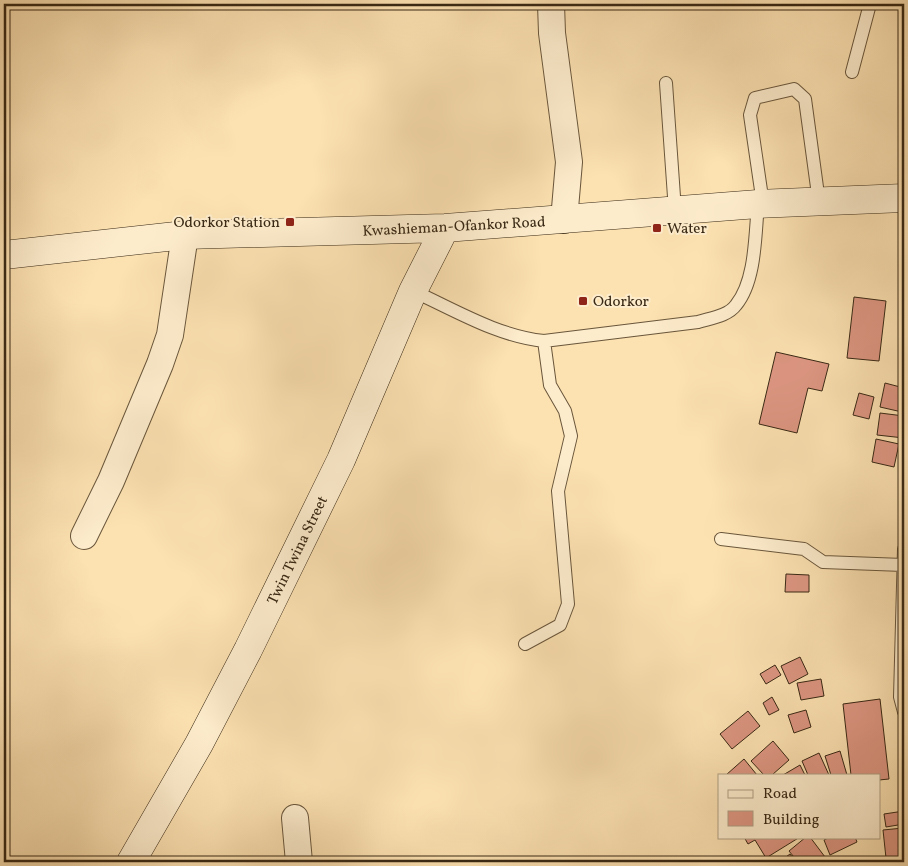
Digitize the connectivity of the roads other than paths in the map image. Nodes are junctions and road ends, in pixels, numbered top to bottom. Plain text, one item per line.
1 (551, 4) edge
2 (870, 4) edge
3 (852, 72) dead end
4 (666, 83) dead end
5 (898, 194) edge
6 (819, 202) junction
7 (761, 204) junction
8 (676, 211) junction
9 (564, 220) junction
10 (445, 228) junction
11 (185, 235) junction
12 (4, 255) edge
13 (413, 291) junction
14 (544, 341) junction
15 (84, 536) dead end
16 (721, 539) dead end
17 (904, 549) edge
18 (903, 564) edge
19 (525, 644) dead end
20 (904, 712) edge
21 (295, 818) dead end
22 (131, 862) edge
23 (299, 862) edge

1 - 9 street
2 - 3 lane
4 - 8 lane
5 - 6 main road, Kwashieman-Ofankor Road
6 - 7 main road, Kwashieman-Ofankor Road
6 - 7 lane
7 - 8 main road, Kwashieman-Ofankor Road
7 - 14 lane
8 - 9 main road, Kwashieman-Ofankor Road
9 - 10 main road, Kwashieman-Ofankor Road
10 - 11 main road, Kwashieman-Ofankor Road
10 - 13 main road, Twin Twina Street
11 - 12 main road, Kwashieman-Ofankor Road
11 - 15 street
13 - 14 lane
13 - 22 main road, Twin Twina Street
14 - 19 lane
16 - 18 lane
17 - 18 lane
18 - 20 lane
21 - 23 street

